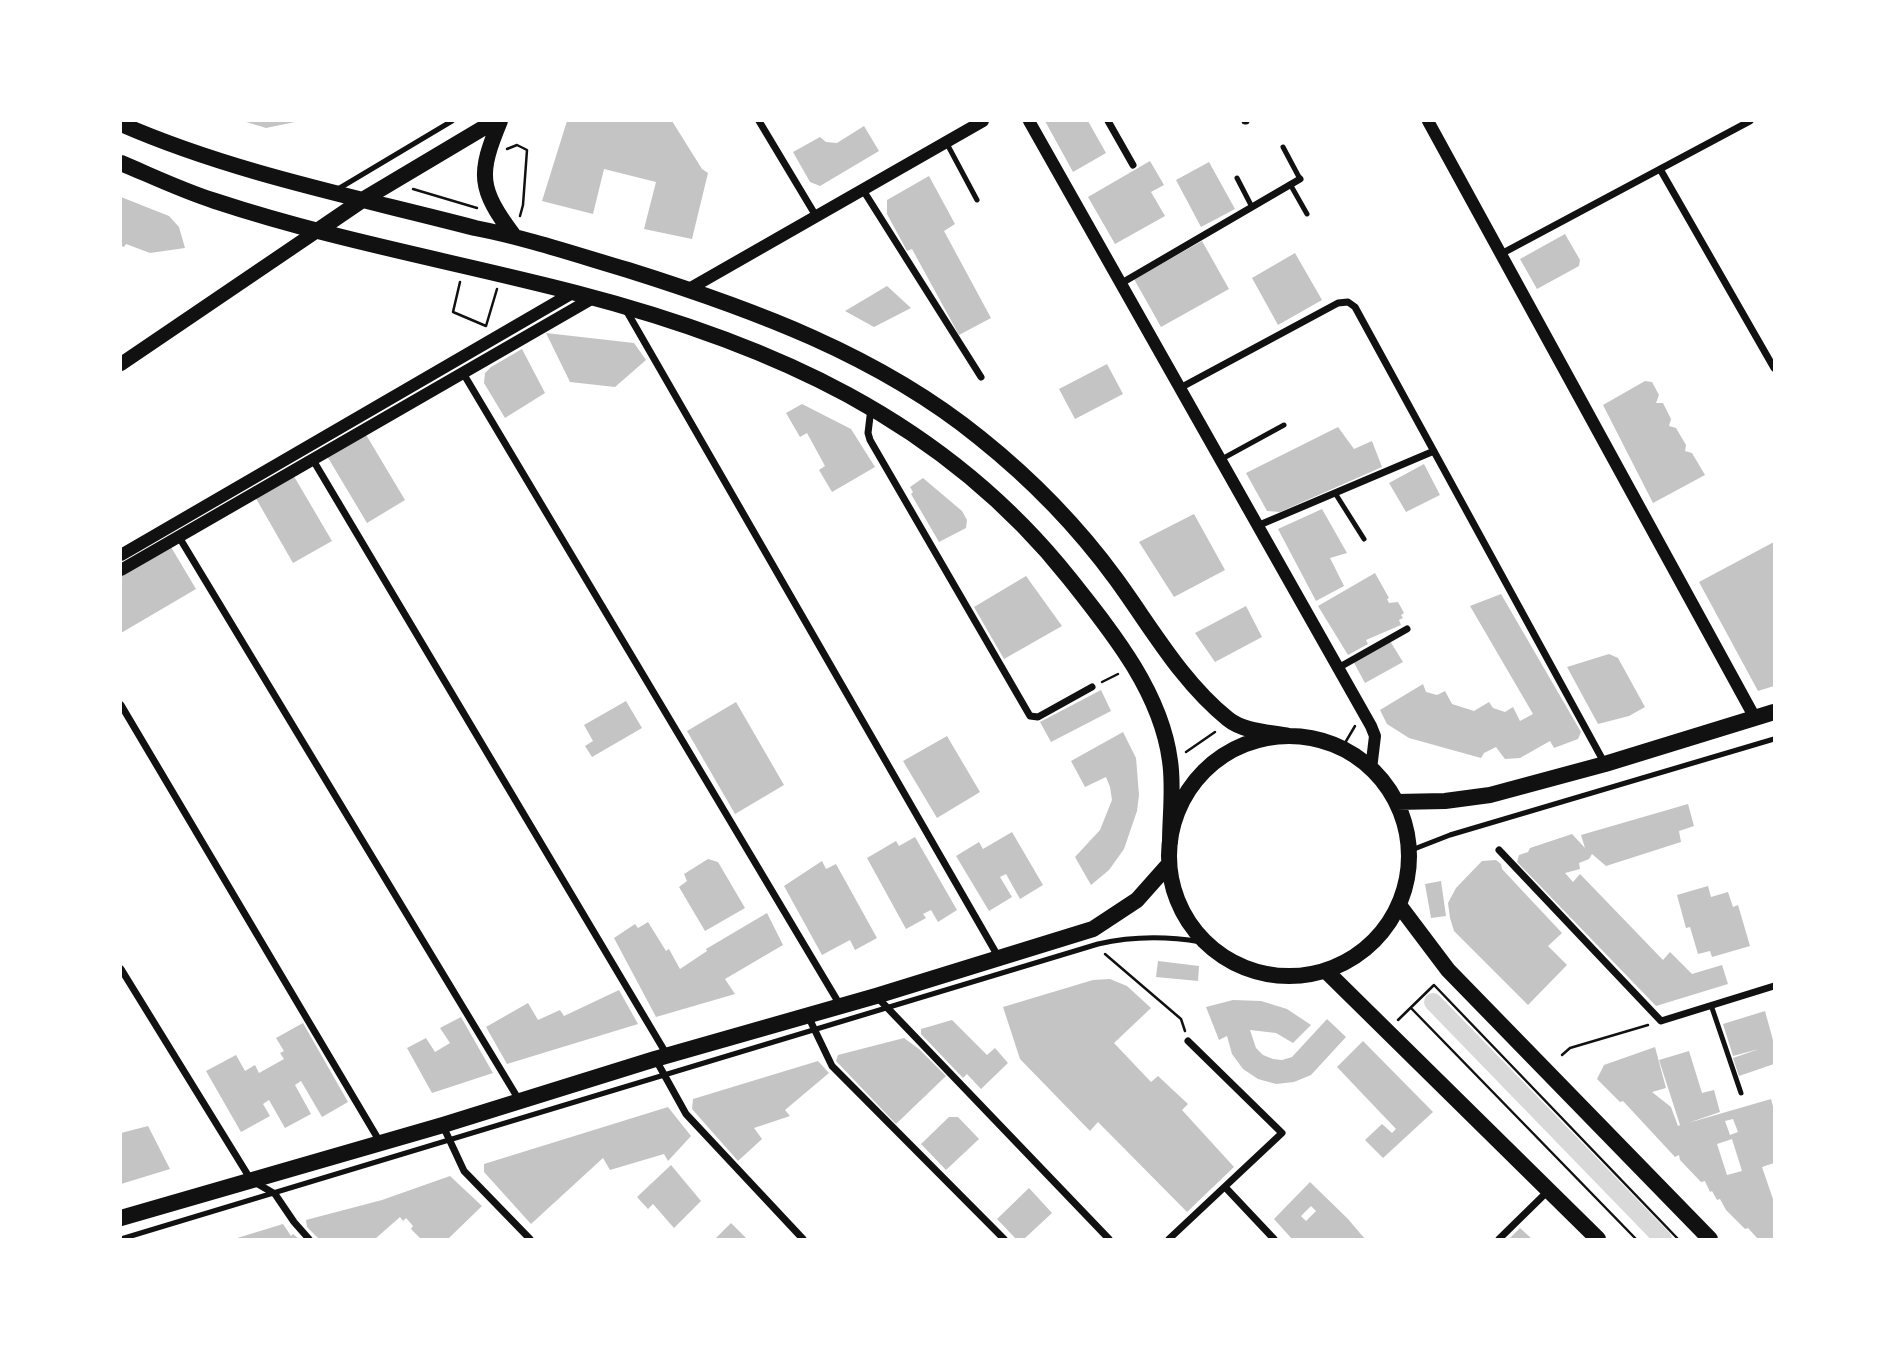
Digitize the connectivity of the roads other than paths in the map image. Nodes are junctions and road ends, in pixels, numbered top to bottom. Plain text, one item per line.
1 (452, 121) edge
2 (498, 121) edge
3 (759, 121) edge
4 (983, 121) edge
5 (1029, 121) edge
6 (1108, 121) edge
7 (1428, 121) edge
8 (1750, 121) edge
9 (121, 124) edge
10 (946, 142) junction
11 (1283, 147) dead end
12 (121, 163) edge
13 (1133, 165) dead end
14 (1660, 169) junction
15 (1237, 178) dead end
16 (1300, 179) joint
17 (1290, 184) junction
18 (863, 190) junction
19 (334, 191) junction
20 (364, 199) junction
21 (977, 200) dead end
22 (1252, 207) junction
23 (1307, 214) dead end
24 (816, 216) junction
25 (317, 231) junction
26 (514, 236) junction
27 (1501, 254) junction
28 (1121, 284) junction
29 (689, 289) junction
30 (574, 292) junction
31 (593, 298) junction
32 (624, 306) junction
33 (121, 364) edge
34 (459, 368) junction
35 (1774, 368) edge
36 (981, 377) dead end
37 (1180, 388) junction
38 (871, 407) junction
39 (1284, 425) dead end
40 (1434, 451) junction
41 (309, 454) junction
42 (1220, 460) junction
43 (1335, 493) junction
44 (1256, 526) junction
45 (175, 531) junction
46 (1364, 539) dead end
47 (121, 555) edge
48 (121, 570) edge
49 (1406, 629) dead end
50 (1338, 668) junction
51 (1092, 687) road end
52 (121, 705) edge
53 (1774, 712) edge
54 (1755, 718) junction
55 (1289, 736) junction
56 (1774, 739) edge
57 (1605, 764) junction
58 (1371, 769) junction
59 (1396, 802) junction
60 (1170, 843) junction
61 (1499, 850) dead end
62 (1409, 851) junction
63 (1169, 864) junction
64 (1399, 905) junction
65 (1201, 942) junction
66 (999, 958) junction
67 (121, 969) edge
68 (1327, 972) junction
69 (1774, 986) edge
70 (876, 996) junction
71 (1711, 1005) junction
72 (841, 1006) junction
73 (888, 1009) junction
74 (811, 1022) junction
75 (1188, 1041) road end
76 (661, 1057) junction
77 (664, 1076) junction
78 (1741, 1093) dead end
79 (519, 1101) junction
80 (446, 1133) junction
81 (380, 1143) junction
82 (251, 1180) junction
83 (1225, 1187) junction
84 (1548, 1191) junction
85 (275, 1194) junction
86 (121, 1218) edge
87 (121, 1239) edge
88 (309, 1239) edge
89 (530, 1239) edge
90 (803, 1239) edge
91 (1004, 1239) edge
92 (1109, 1239) edge
93 (1169, 1239) edge
94 (1274, 1239) edge
95 (1499, 1239) edge
96 (1598, 1239) edge
97 (1710, 1239) edge

1 - 19 lane
2 - 20 main road
2 - 26 main road
3 - 24 street
4 - 10 street
5 - 28 street
6 - 13 street
7 - 27 street
8 - 14 street
9 - 19 main road
10 - 18 street
10 - 21 lane
11 - 16 lane
12 - 25 main road
14 - 27 street
14 - 35 street
15 - 22 lane
16 - 17 street
17 - 22 street
17 - 23 lane
18 - 24 street
18 - 36 street
19 - 20 main road
20 - 25 main road
20 - 26 main road
22 - 28 street
24 - 29 street
25 - 30 main road
25 - 33 main road
26 - 29 main road
27 - 54 street
28 - 37 street
29 - 55 main road
30 - 31 main road
30 - 34 street
31 - 32 main road
31 - 34 street
32 - 38 main road
32 - 66 street
34 - 41 street
34 - 72 street
37 - 40 street
37 - 42 street
38 - 51 street
38 - 60 main road
39 - 42 lane
40 - 43 street
40 - 57 street
41 - 45 street
41 - 76 street
42 - 44 street
43 - 44 street
43 - 46 lane
44 - 50 street
45 - 47 street
45 - 48 street
45 - 79 street
49 - 50 street
50 - 58 street
52 - 81 street
53 - 54 main road
54 - 57 main road
55 - 58 main road
55 - 60 main road
56 - 62 lane
57 - 59 main road
58 - 59 main road
59 - 62 main road
60 - 63 main road
61 - 71 street
62 - 64 main road
63 - 65 main road
63 - 66 main road
64 - 68 main road
64 - 97 main road
65 - 68 main road
65 - 73 lane
66 - 70 main road
67 - 82 street
68 - 84 main road
69 - 71 street
70 - 72 main road
70 - 73 street
71 - 78 lane
72 - 74 main road
73 - 74 lane
73 - 92 street
74 - 76 main road
74 - 77 lane
74 - 91 street
75 - 83 street
76 - 77 street
76 - 79 main road
77 - 80 lane
77 - 90 street
79 - 80 main road
80 - 81 main road
80 - 85 lane
80 - 89 street
81 - 82 main road
82 - 85 street
82 - 86 main road
83 - 93 street
83 - 94 street
84 - 95 street
84 - 96 main road
85 - 87 lane
85 - 88 street

